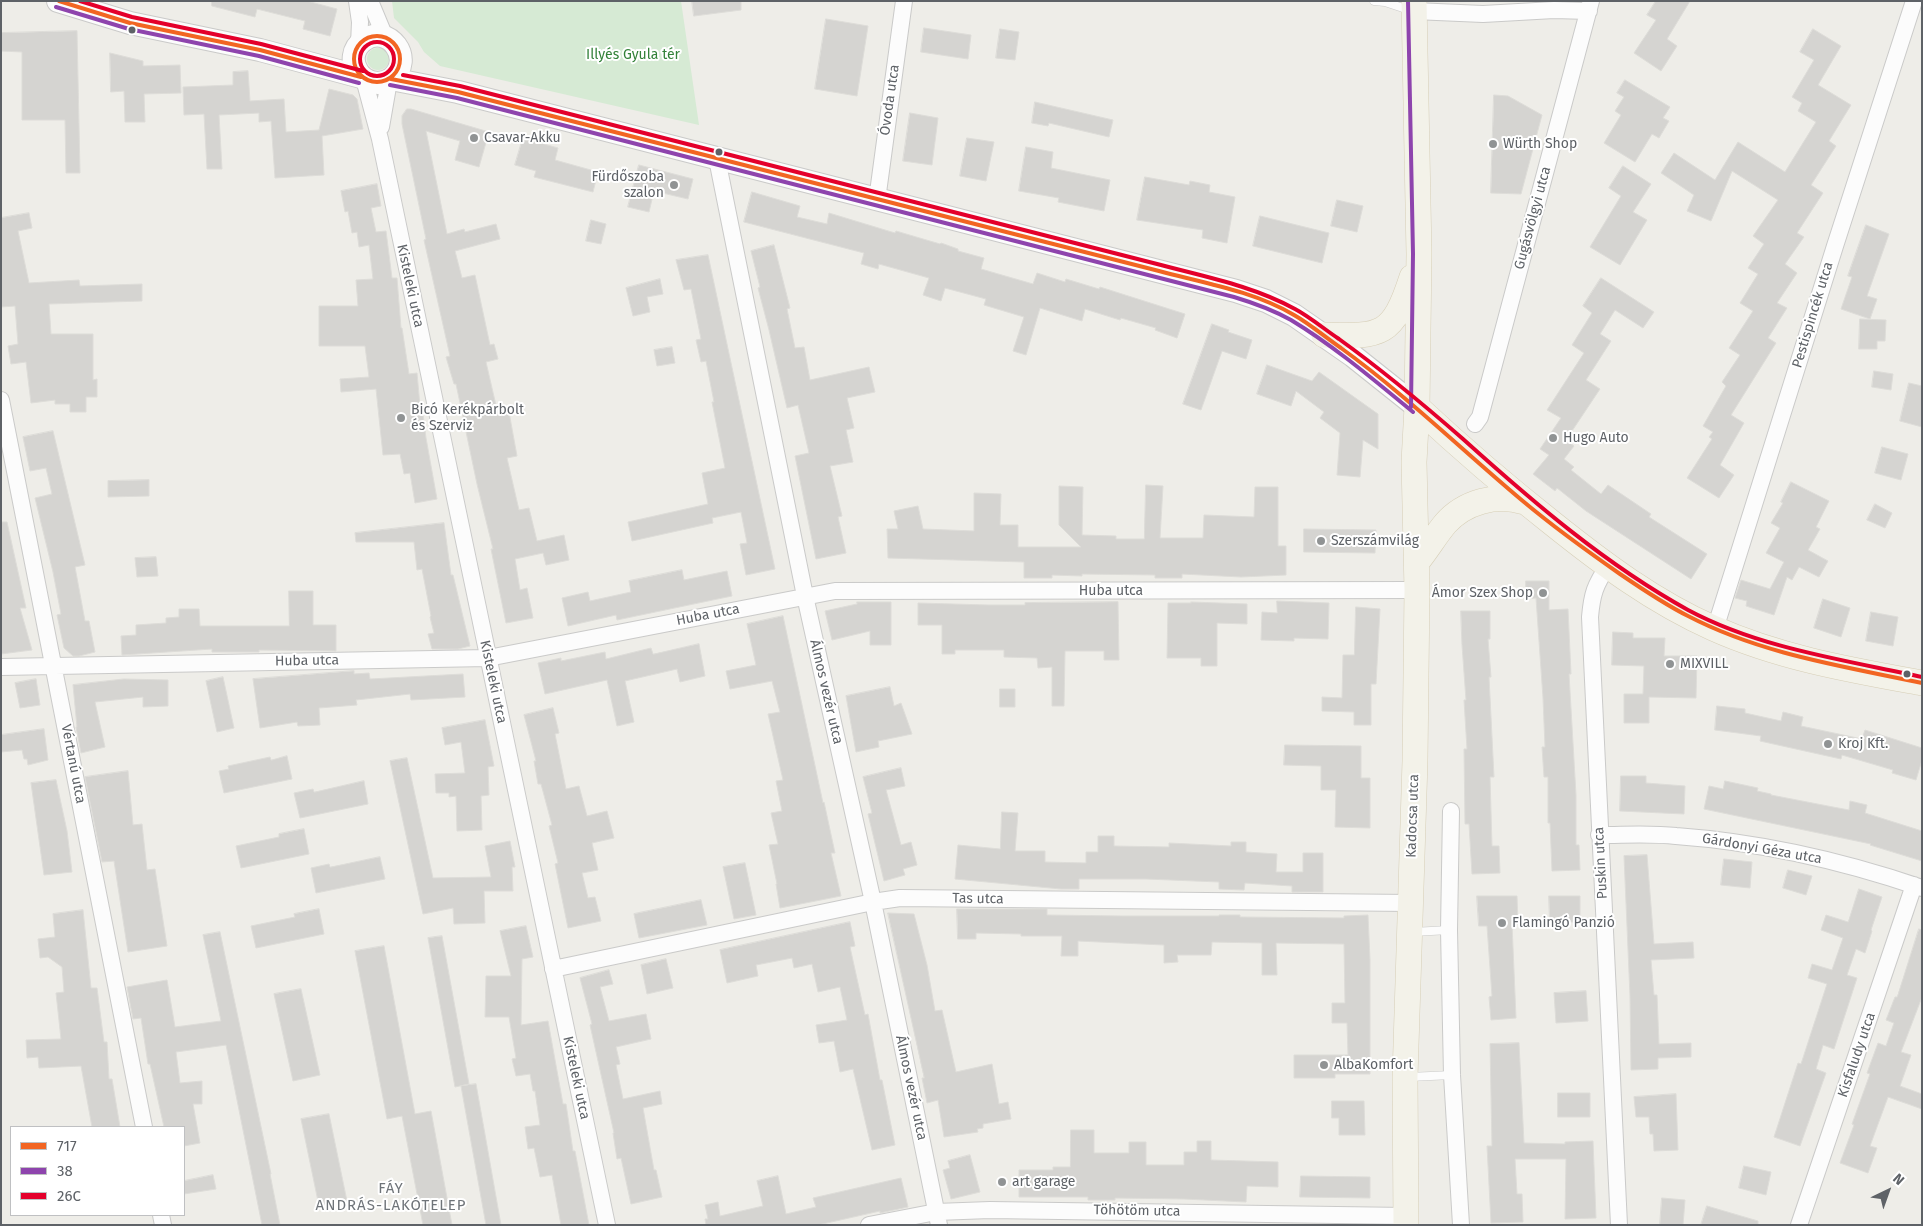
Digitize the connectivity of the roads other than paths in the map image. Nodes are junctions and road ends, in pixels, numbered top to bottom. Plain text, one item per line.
1 (58, 1) edge
2 (357, 1) edge
3 (370, 1) edge
4 (904, 1) edge
5 (1374, 1) edge
6 (1914, 1) edge
7 (1554, 5) edge
8 (1414, 6) edge
9 (1590, 6) edge
10 (392, 44) junction
11 (358, 46) junction
12 (289, 57) junction
13 (363, 78) junction
14 (390, 80) junction
15 (458, 92) junction
16 (380, 139) junction
17 (717, 159) junction
18 (877, 200) junction
19 (1419, 254) junction
20 (1324, 335) junction
21 (1, 400) edge
22 (1417, 407) junction
23 (1475, 424) dead end
24 (1524, 502) junction
25 (1417, 562) junction
26 (1608, 566) junction
27 (1417, 590) junction
28 (805, 596) junction
29 (1714, 629) junction
30 (488, 658) junction
31 (53, 665) junction
32 (1, 667) edge
33 (1922, 683) edge
34 (1452, 810) dead end
35 (1599, 835) junction
36 (1918, 887) edge
37 (873, 902) junction
38 (1411, 904) junction
39 (1449, 930) junction
40 (1408, 932) junction
41 (553, 969) junction
42 (1452, 1076) junction
43 (1405, 1077) junction
44 (144, 1126) edge
45 (938, 1218) edge
46 (1163, 1218) edge
47 (1406, 1220) edge
48 (607, 1225) edge
49 (869, 1225) edge
50 (1462, 1225) edge
51 (1619, 1225) edge
52 (1799, 1225) edge

1 - 12 main road
2 - 11 street
3 - 10 street
4 - 18 street, Óvoda utca
5 - 8 lane
6 - 29 street, Pestispincék utca
7 - 8 street, Gugásvölgyi utca
7 - 9 street, Gugásvölgyi utca
8 - 19 main road, Kadocsa utca
9 - 23 street, Gugásvölgyi utca
10 - 11 main road
10 - 14 main road
10 - 15 main road
11 - 12 main road
11 - 13 main road
12 - 13 main road
13 - 14 main road
13 - 16 street, Kisteleki utca
14 - 15 main road
14 - 16 street, Kisteleki utca
15 - 17 main road
16 - 30 street, Kisteleki utca
17 - 18 main road
17 - 28 street, Álmos vezér utca
18 - 20 main road
19 - 20 main road
19 - 22 main road, Kadocsa utca
20 - 22 main road
21 - 31 street, Vértanú utca
22 - 24 main road
22 - 25 main road, Kadocsa utca
24 - 25 main road
24 - 26 main road
25 - 27 main road, Kadocsa utca
26 - 29 main road
26 - 35 street, Puskin utca
27 - 28 street, Huba utca
27 - 38 main road, Kadocsa utca
28 - 30 street, Huba utca
28 - 37 street, Álmos vezér utca
29 - 33 main road
30 - 31 street, Huba utca
30 - 41 street, Kisteleki utca
31 - 32 street, Huba utca
31 - 44 street, Vértanú utca
34 - 39 street
35 - 36 street, Gárdonyi Géza utca
35 - 51 street, Puskin utca
36 - 52 street, Kisfaludy utca
37 - 38 street, Tas utca
37 - 41 street, Tas utca
37 - 45 street, Álmos vezér utca
38 - 40 main road, Kadocsa utca
39 - 40 lane
39 - 42 street
40 - 43 main road, Kadocsa utca
41 - 48 street, Kisteleki utca
42 - 43 lane
42 - 50 street
43 - 47 main road, Kadocsa utca
45 - 46 street, Töhötöm utca
45 - 49 street, Töhötöm utca
46 - 47 street, Töhötöm utca

